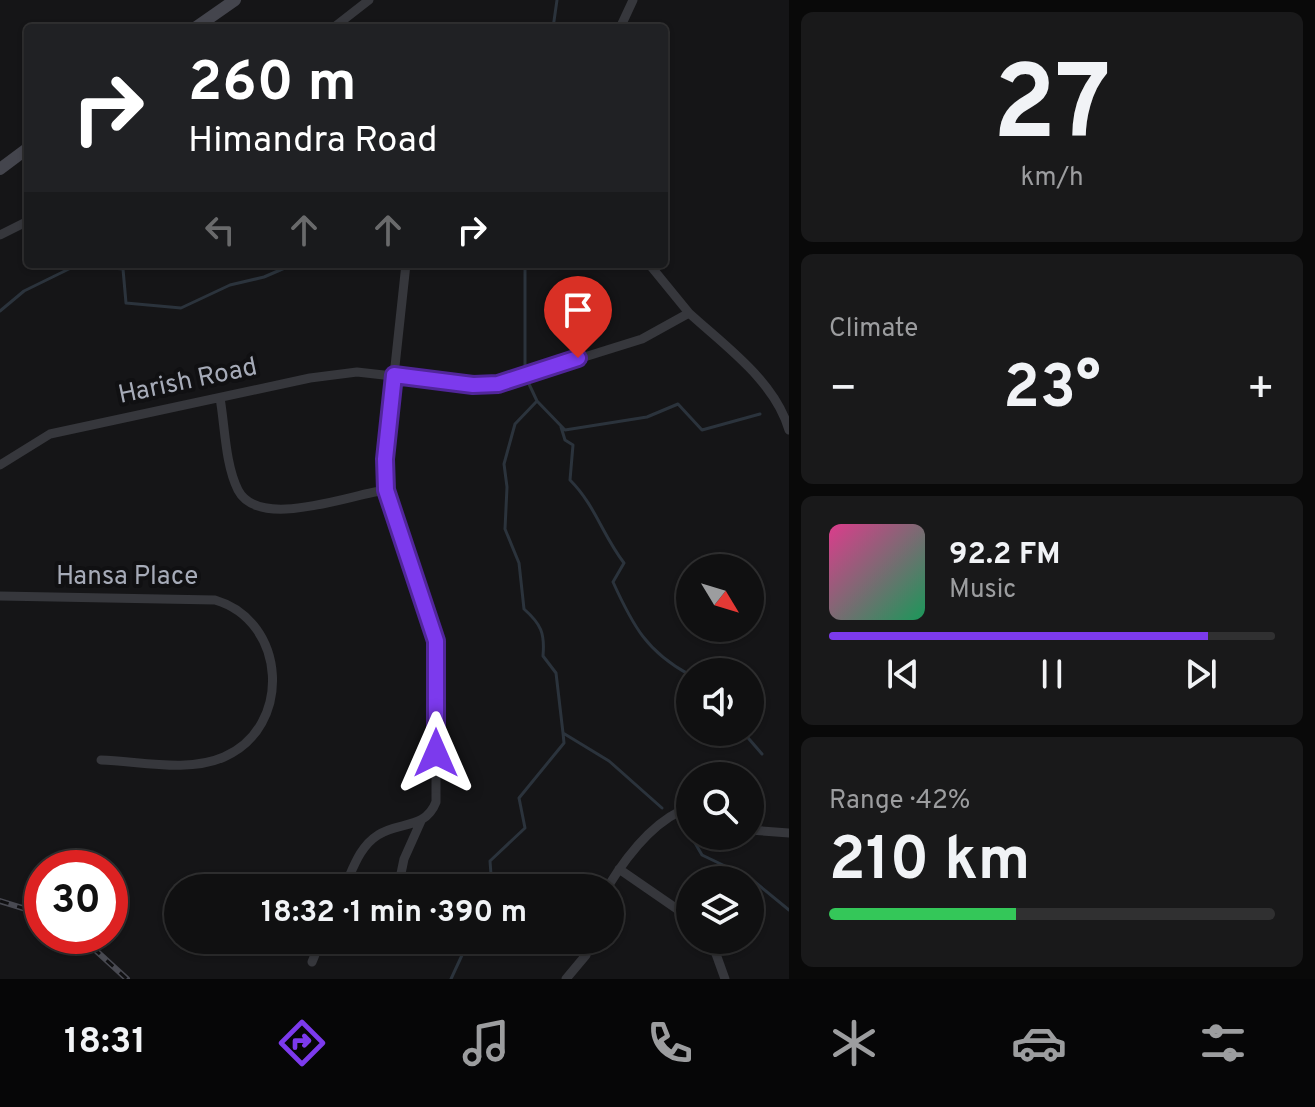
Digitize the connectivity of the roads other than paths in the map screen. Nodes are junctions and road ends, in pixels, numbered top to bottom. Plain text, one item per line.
1 (235, 0) edge
2 (369, 0) edge
3 (633, 0) edge
4 (201, 24) edge
5 (338, 24) edge
6 (622, 24) edge
7 (24, 151) edge
8 (0, 169) edge
9 (24, 223) edge
10 (0, 235) edge
11 (406, 268) edge
12 (652, 268) edge
13 (689, 313) junction
14 (394, 375) junction
15 (220, 398) junction
16 (789, 430) edge
17 (0, 465) edge
18 (386, 490) junction
19 (0, 596) edge
20 (101, 760) dead end
21 (676, 816) edge
22 (421, 821) junction
23 (764, 831) edge
24 (789, 833) edge
25 (619, 869) junction
26 (352, 874) edge
27 (401, 874) edge
28 (616, 874) edge
29 (676, 908) edge
30 (315, 954) edge
31 (586, 954) edge
32 (716, 954) edge
33 (312, 962) dead end
34 (566, 979) edge
35 (725, 979) edge

1 - 4 street
2 - 5 street
3 - 6 street
7 - 8 street
9 - 10 street
11 - 14 street
12 - 13 street
13 - 14 street, Harish Road
13 - 16 street
14 - 15 street, Harish Road
14 - 18 street
15 - 17 street, Harish Road
15 - 18 street
18 - 22 street
19 - 20 street, Hansa Place
21 - 25 street
22 - 26 street
22 - 27 street
23 - 24 street
25 - 28 street
25 - 29 street
30 - 33 street
31 - 34 street
32 - 35 street

